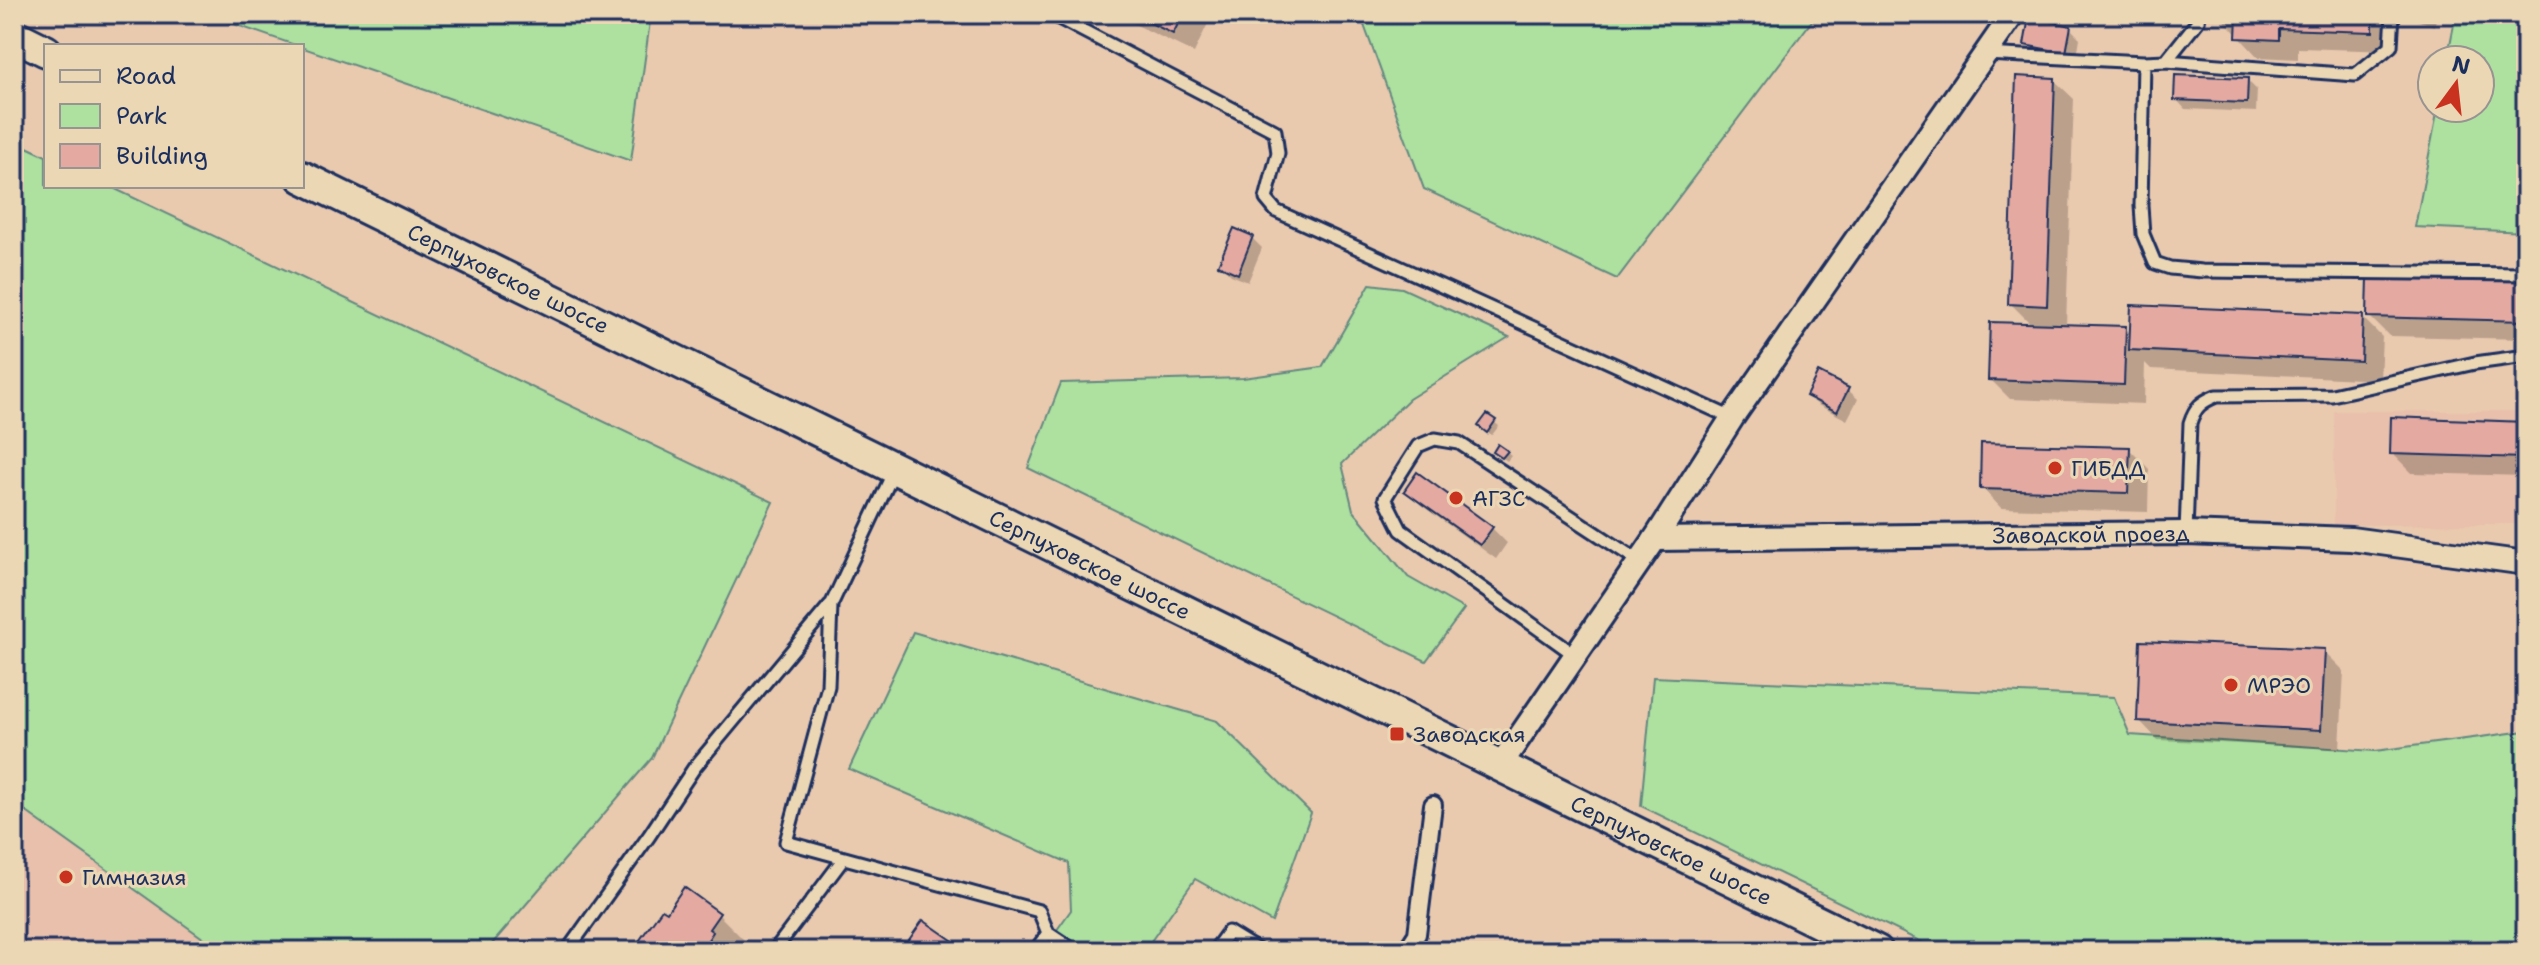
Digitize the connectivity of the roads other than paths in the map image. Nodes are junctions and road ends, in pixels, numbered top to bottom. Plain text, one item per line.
1 (1051, 14) edge
2 (2013, 14) edge
3 (2199, 14) edge
4 (2393, 14) edge
5 (14, 35) edge
6 (44, 50) edge
7 (1984, 54) junction
8 (2166, 61) junction
9 (2144, 62) junction
10 (304, 178) edge
11 (2526, 274) edge
12 (2526, 356) edge
13 (1732, 418) junction
14 (895, 469) junction
15 (2186, 533) junction
16 (1655, 539) junction
17 (1640, 562) junction
18 (2526, 563) edge
19 (831, 605) junction
20 (1575, 655) junction
21 (1499, 767) junction
22 (1433, 805) dead end
23 (844, 858) junction
24 (1048, 933) junction
25 (567, 951) edge
26 (774, 951) edge
27 (1035, 951) edge
28 (1075, 951) edge
29 (1214, 951) edge
30 (1259, 951) edge
31 (1406, 951) edge
32 (1877, 951) edge

1 - 13 lane
2 - 7 street
3 - 8 lane
4 - 8 lane
5 - 6 main road
7 - 9 lane
7 - 13 street
8 - 9 lane
9 - 11 lane
10 - 14 main road, Серпуховское шоссе
12 - 15 lane
13 - 16 street
14 - 19 lane
14 - 21 main road, Серпуховское шоссе
15 - 16 street, Заводской проезд
15 - 18 street, Заводской проезд
16 - 17 street
17 - 20 street
17 - 20 lane
19 - 23 lane
19 - 25 lane
20 - 21 street
21 - 32 main road, Серпуховское шоссе
22 - 31 street
23 - 24 lane
23 - 26 lane
24 - 27 lane
24 - 28 lane
29 - 30 lane

